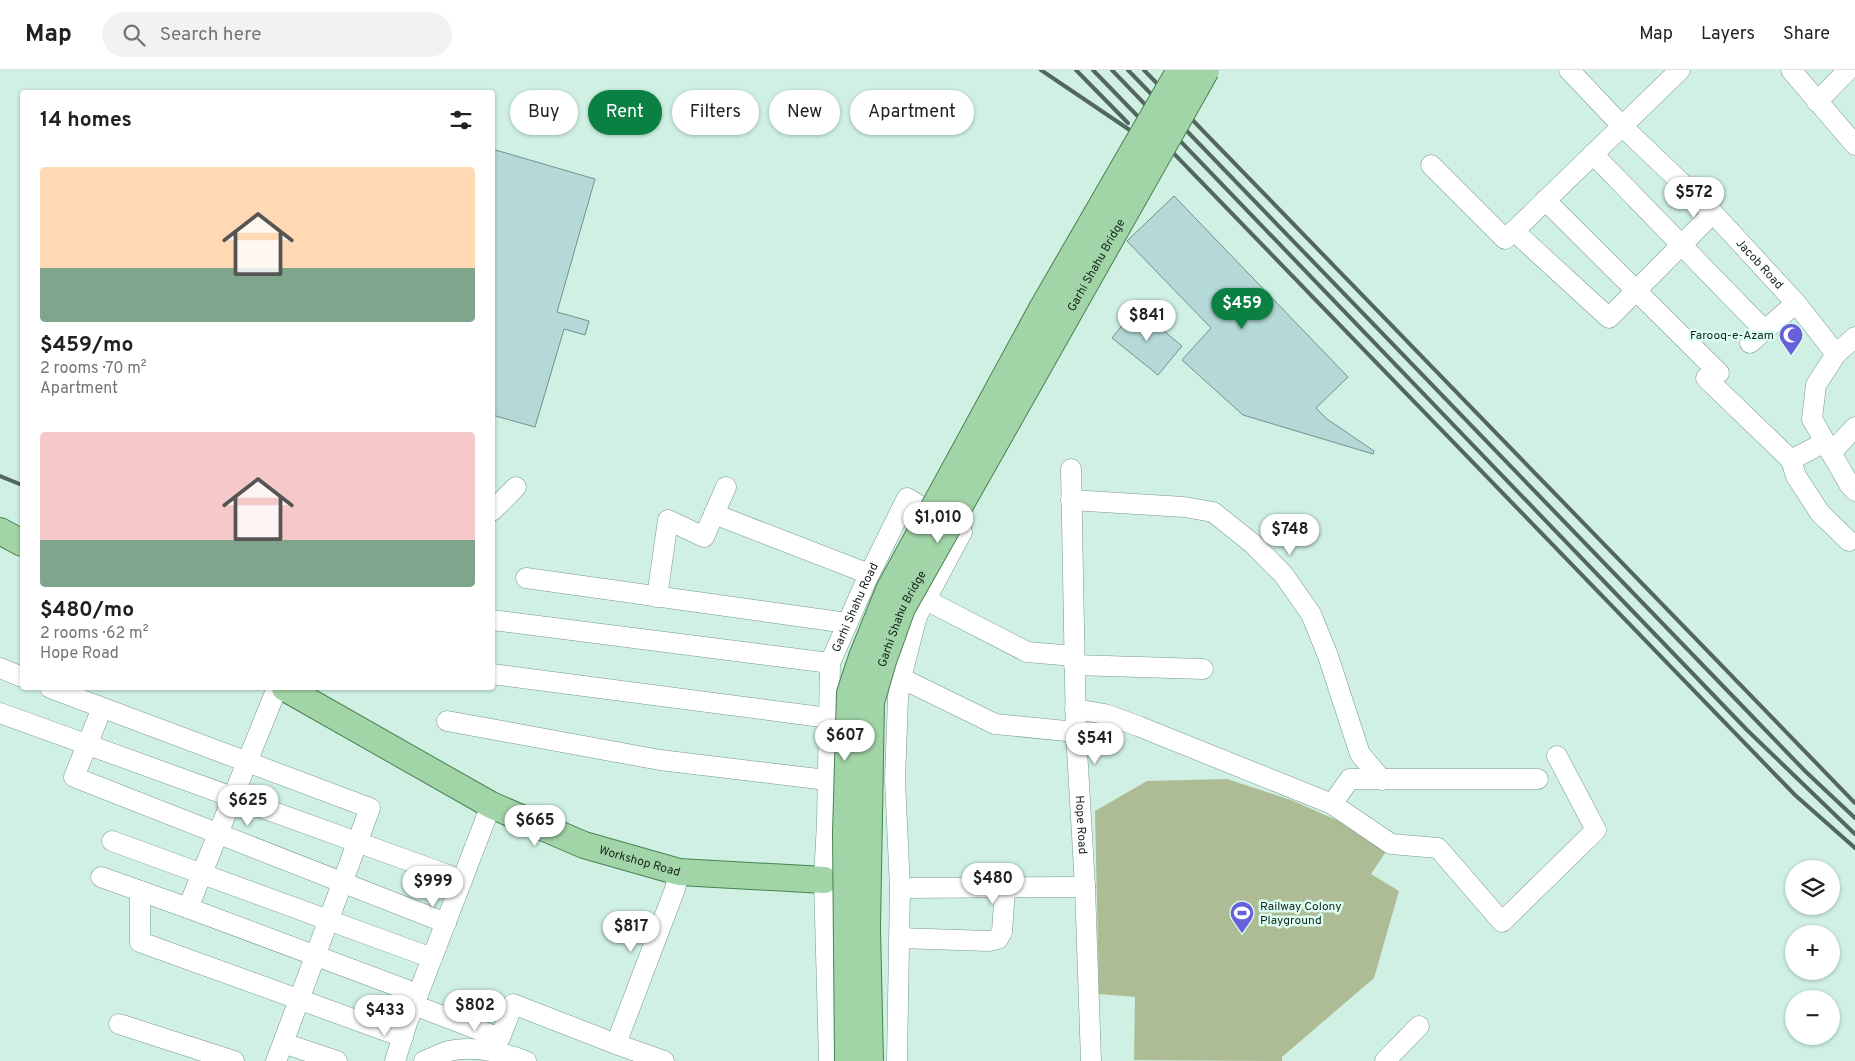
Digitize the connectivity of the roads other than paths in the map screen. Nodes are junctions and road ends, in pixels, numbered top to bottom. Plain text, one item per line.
1 (1180, 70) edge
2 (1206, 70) edge
3 (1569, 70) edge
4 (1680, 70) edge
5 (1791, 70) edge
6 (1848, 70) edge
7 (1817, 102) junction
8 (1622, 126) junction
9 (1851, 131) edge
10 (1593, 154) junction
11 (1431, 165) dead end
12 (1545, 200) junction
13 (1713, 213) junction
14 (1514, 231) junction
15 (1682, 245) junction
16 (1636, 290) junction
17 (1796, 303) junction
18 (1855, 337) edge
19 (1836, 354) junction
20 (1855, 427) edge
21 (1828, 448) junction
22 (1791, 460) junction
23 (1070, 469) dead end
24 (726, 486) dead end
25 (516, 488) dead end
26 (1855, 491) edge
27 (1071, 500) junction
28 (495, 508) edge
29 (714, 514) junction
30 (0, 532) edge
31 (1849, 540) dead end
32 (20, 542) edge
33 (869, 574) junction
34 (526, 578) dead end
35 (657, 597) junction
36 (926, 600) junction
37 (495, 620) edge
38 (847, 623) junction
39 (1074, 661) junction
40 (830, 663) junction
41 (0, 668) edge
42 (1203, 669) dead end
43 (495, 674) edge
44 (20, 676) edge
45 (901, 678) junction
46 (55, 690) edge
47 (276, 690) edge
48 (289, 690) edge
49 (102, 708) junction
50 (1075, 709) junction
51 (0, 713) edge
52 (828, 718) junction
53 (447, 721) dead end
54 (1076, 732) junction
55 (87, 745) junction
56 (1557, 756) dead end
57 (248, 761) junction
58 (1538, 779) dead end
59 (827, 780) junction
60 (1382, 780) junction
61 (233, 798) junction
62 (1332, 804) junction
63 (490, 805) junction
64 (218, 834) junction
65 (112, 841) dead end
66 (357, 842) junction
67 (679, 872) junction
68 (202, 874) junction
69 (100, 877) dead end
70 (462, 880) junction
71 (824, 880) junction
72 (342, 882) junction
73 (1085, 887) junction
74 (900, 888) junction
75 (1005, 888) junction
76 (140, 891) junction
77 (188, 908) junction
78 (328, 920) junction
79 (446, 923) junction
80 (899, 938) junction
81 (316, 956) junction
82 (432, 958) junction
83 (299, 999) junction
84 (416, 1000) junction
85 (119, 1024) dead end
86 (1420, 1026) dead end
87 (403, 1036) junction
88 (616, 1044) junction
89 (280, 1052) edge
90 (234, 1061) edge
91 (337, 1061) edge
92 (395, 1061) edge
93 (424, 1061) edge
94 (526, 1061) edge
95 (664, 1061) edge
96 (830, 1061) edge
97 (848, 1061) edge
98 (870, 1061) edge
99 (897, 1061) edge
100 (1091, 1061) edge
101 (1385, 1061) edge

1 - 97 main road, Garhi Shahu Bridge, bridge
2 - 98 main road, Garhi Shahu Bridge, bridge
3 - 8 street, Jacob Road
4 - 8 street
5 - 7 street
6 - 7 street
7 - 9 street
8 - 10 street
8 - 13 street, Jacob Road
10 - 12 street
10 - 15 street
11 - 14 street
12 - 14 street
12 - 16 street
13 - 15 street
13 - 17 street, Jacob Road
14 - 16 street
15 - 16 street
15 - 17 street
16 - 22 street
17 - 19 street, Jacob Road
18 - 19 street
19 - 21 street
20 - 21 street
21 - 22 street
21 - 26 street
22 - 31 street
23 - 27 street, Hope Road
24 - 29 street
25 - 28 street
27 - 39 street, Hope Road
27 - 60 street
29 - 33 street
29 - 35 street
30 - 32 main road
33 - 36 street, Garhi Shahu Road
33 - 38 street, Garhi Shahu Road
34 - 35 street
35 - 38 street
36 - 39 street
36 - 45 street, Garhi Shahu Road
37 - 40 street
38 - 40 street, Garhi Shahu Road
39 - 42 street
39 - 50 street, Hope Road
40 - 52 street, Garhi Shahu Road
41 - 44 street
43 - 52 street
45 - 54 street
45 - 74 street, Garhi Shahu Road
46 - 49 street
47 - 57 street
48 - 63 main road, Workshop Road
49 - 55 street
49 - 57 street
50 - 54 street, Hope Road
50 - 62 street
51 - 55 street
52 - 59 street, Garhi Shahu Road
53 - 59 street
54 - 73 street, Hope Road
55 - 61 street
55 - 64 street
56 - 62 street
57 - 61 street
57 - 66 street
58 - 60 street
59 - 71 street, Garhi Shahu Road
60 - 62 street
61 - 64 street
61 - 66 street
63 - 67 main road, Workshop Road
63 - 70 street
64 - 68 street
64 - 72 street
65 - 68 street
66 - 70 street
66 - 72 street
67 - 71 main road, Workshop Road
67 - 88 street
68 - 77 street
68 - 78 street
69 - 76 street
70 - 79 street
71 - 96 street, Garhi Shahu Road
72 - 78 street
72 - 79 street
73 - 75 street
73 - 100 street, Hope Road
74 - 75 street
74 - 80 street, Garhi Shahu Road
75 - 80 street
76 - 77 street
76 - 83 street
77 - 81 street
78 - 81 street
78 - 82 street
79 - 82 street
80 - 99 street, Garhi Shahu Road
81 - 83 street
81 - 84 street
82 - 84 street
83 - 87 street
83 - 89 street
84 - 87 street
84 - 88 street
85 - 90 street
86 - 101 street
87 - 92 street
88 - 95 street
89 - 91 street
93 - 94 street

